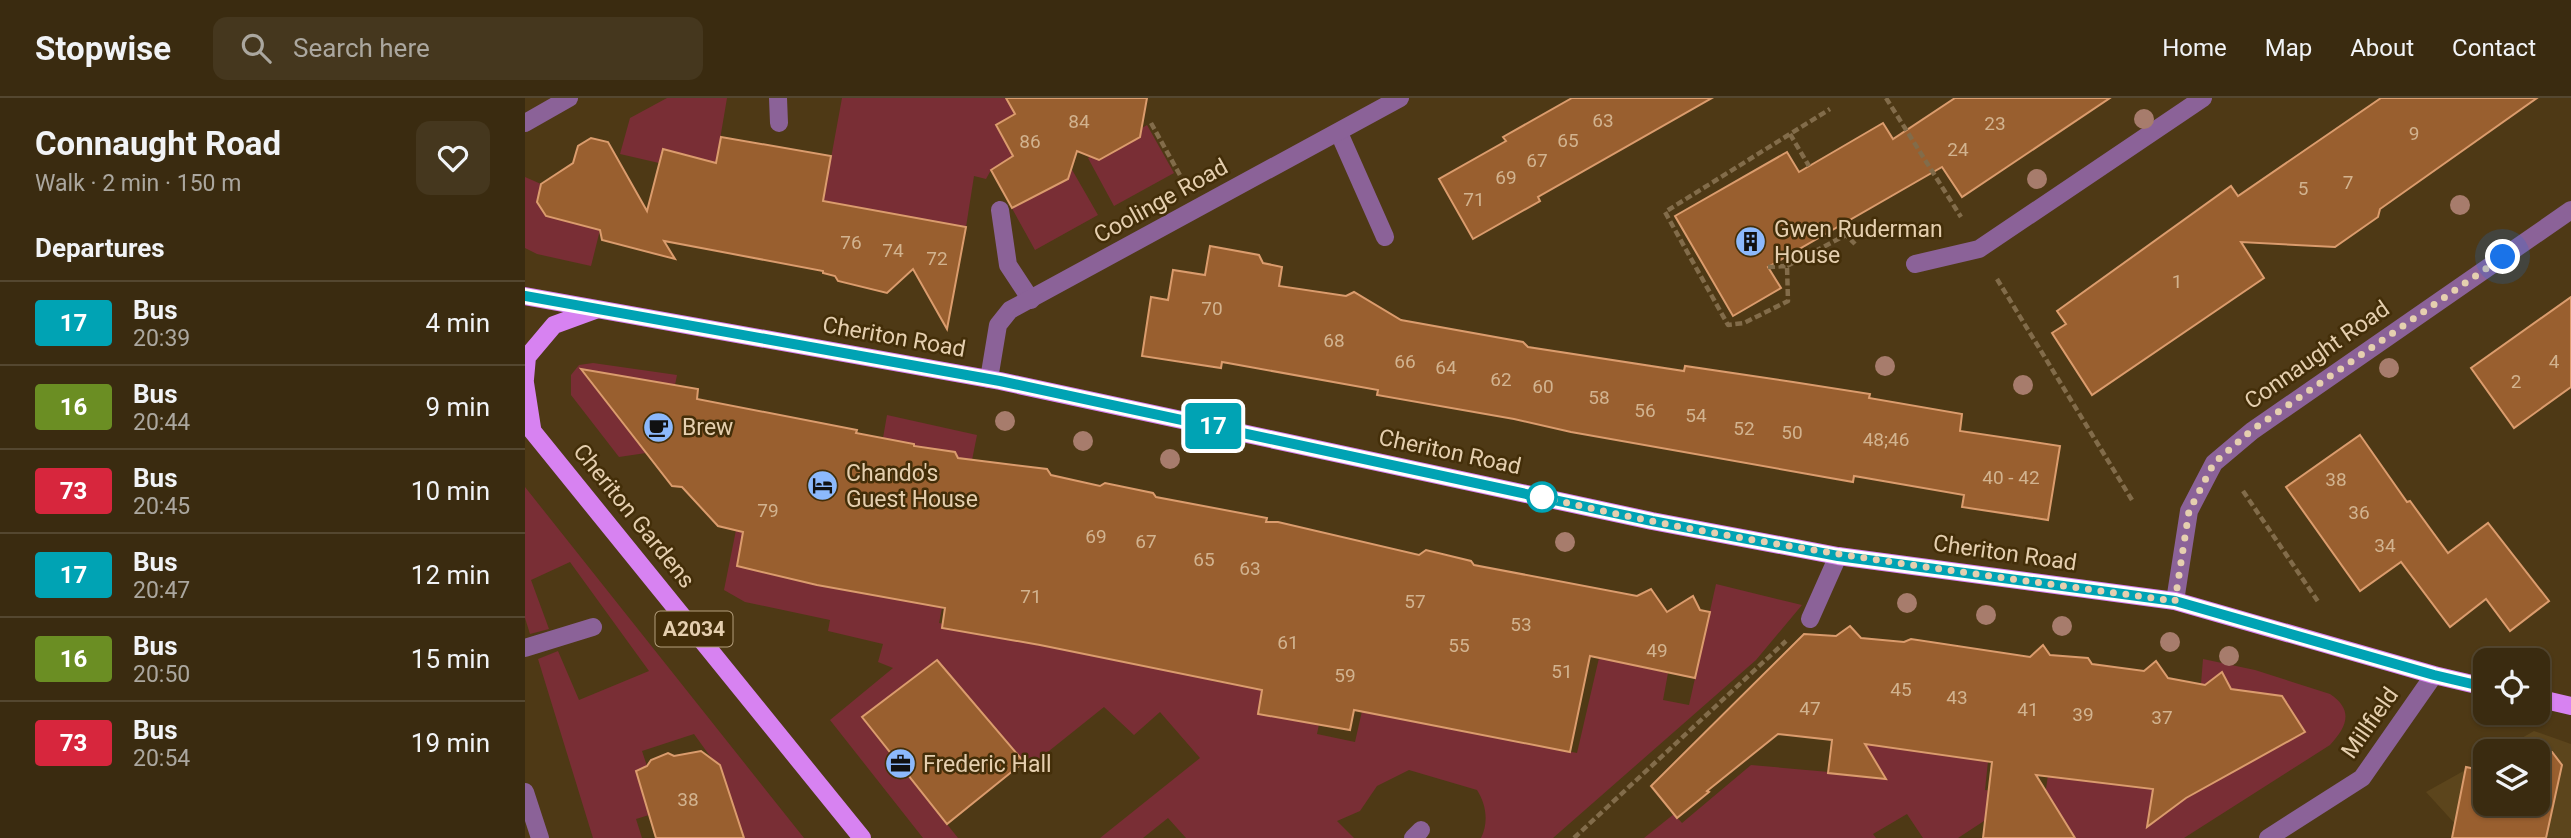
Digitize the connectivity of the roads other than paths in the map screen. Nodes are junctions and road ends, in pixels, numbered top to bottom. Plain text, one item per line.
1 (569, 98) edge
2 (778, 98) edge
3 (1401, 98) edge
4 (2203, 98) edge
5 (525, 122) edge
6 (779, 123) dead end
7 (1339, 132) junction
8 (1000, 210) dead end
9 (2571, 210) edge
10 (1385, 237) dead end
11 (1915, 264) dead end
12 (525, 296) edge
13 (1031, 300) junction
14 (596, 310) junction
15 (989, 380) junction
16 (525, 381) edge
17 (529, 425) edge
18 (1838, 556) junction
19 (2175, 601) junction
20 (1810, 619) road end
21 (593, 627) dead end
22 (525, 648) edge
23 (2434, 675) junction
24 (2473, 684) edge
25 (2550, 701) edge
26 (2571, 706) edge
27 (525, 792) edge
28 (540, 838) edge
29 (862, 838) edge
30 (2267, 838) edge

1 - 5 street
2 - 6 street
3 - 7 street, Coolinge Road
4 - 11 street
7 - 10 street
7 - 13 street, Coolinge Road
8 - 13 street
9 - 19 street, Connaught Road
12 - 14 main road, Cheriton Road / A2034
13 - 15 street, Coolinge Road
14 - 15 main road, Cheriton Road / A2034
14 - 16 main road, A2034
15 - 18 main road, Cheriton Road / A2034
16 - 17 main road, A2034
17 - 29 main road, Cheriton Gardens / A2034
18 - 19 main road, Cheriton Road / A2034
18 - 20 street
19 - 23 main road, Cheriton Road / A2034
21 - 22 street
23 - 24 main road, Cheriton Road / A2034
23 - 30 street, Millfield
25 - 26 main road
27 - 28 street

